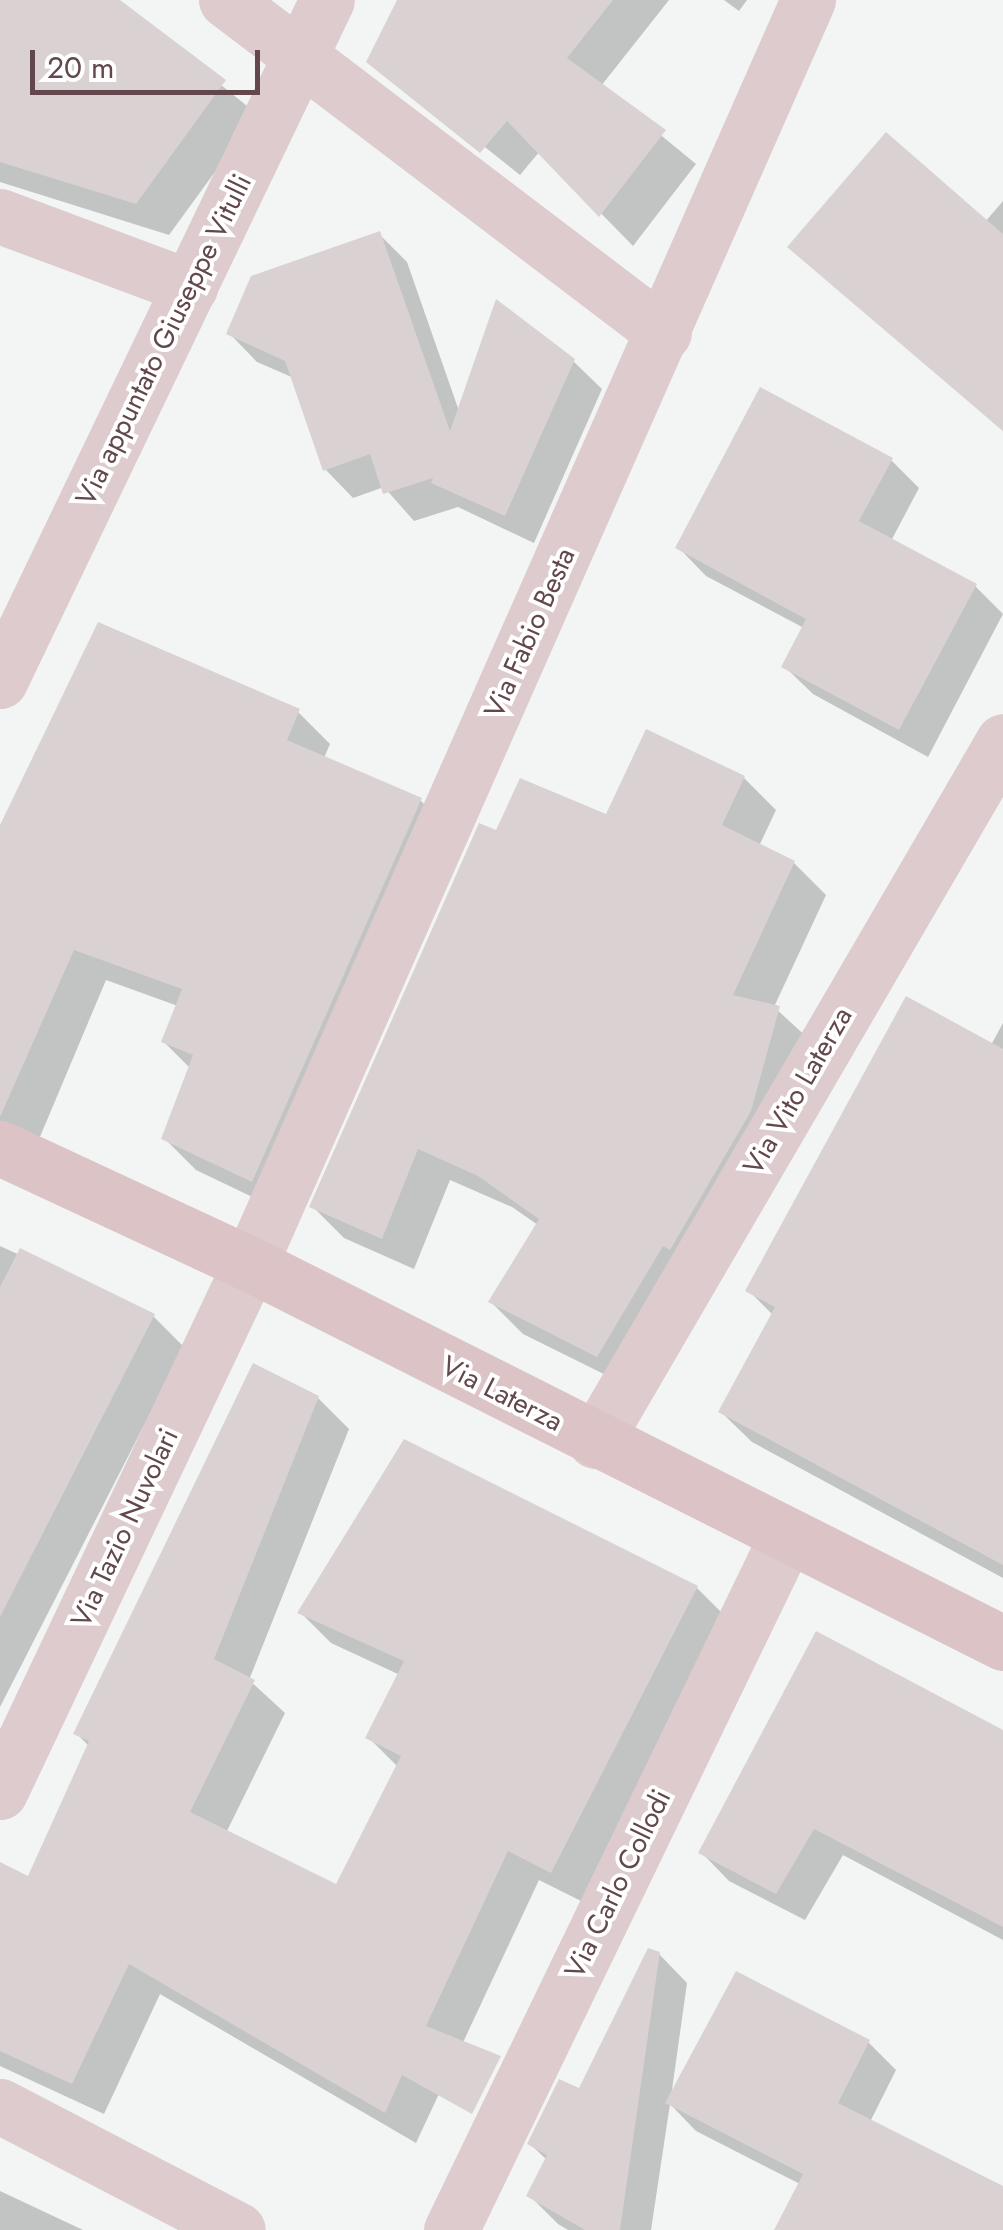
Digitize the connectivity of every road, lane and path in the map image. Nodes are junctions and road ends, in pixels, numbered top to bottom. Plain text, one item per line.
1 (226, 0) edge
2 (327, 0) edge
3 (808, 0) edge
4 (301, 56) junction
5 (0, 216) edge
6 (190, 287) junction
7 (664, 333) junction
8 (0, 680) edge
9 (1003, 741) edge
10 (0, 1148) edge
11 (250, 1264) junction
12 (594, 1441) junction
13 (785, 1538) junction
14 (1003, 1643) edge
15 (0, 1792) edge
16 (0, 2106) edge
17 (238, 2230) edge
18 (451, 2230) edge

1 - 4 street
2 - 4 street, Via appuntato Giuseppe Vitulli
3 - 7 street, Via Fabio Besta
4 - 6 street, Via appuntato Giuseppe Vitulli
4 - 7 street
5 - 6 street
6 - 8 street, Via appuntato Giuseppe Vitulli
7 - 11 street, Via Fabio Besta
9 - 12 street, Via Vito Laterza
10 - 11 street, Via Laterza
11 - 12 street, Via Laterza
11 - 15 street, Via Tazio Nuvolari
12 - 13 street, Via Laterza
13 - 14 street, Via Laterza
13 - 18 street, Via Carlo Collodi
16 - 17 street

